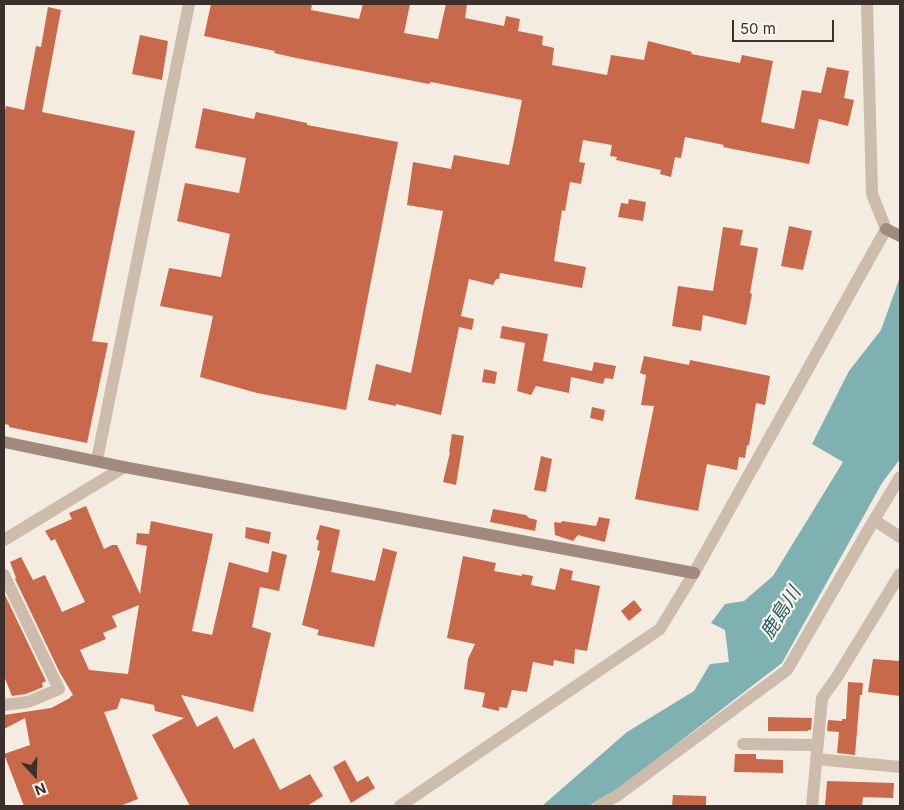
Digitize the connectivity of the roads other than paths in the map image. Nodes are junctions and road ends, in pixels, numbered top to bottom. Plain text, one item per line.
1 (189, 4) edge
2 (867, 4) edge
3 (886, 229) junction
4 (900, 236) edge
5 (4, 442) edge
6 (97, 460) junction
7 (124, 467) junction
8 (900, 477) edge
9 (874, 520) junction
10 (900, 537) edge
11 (4, 540) edge
12 (694, 573) junction
13 (4, 574) edge
14 (900, 574) edge
15 (4, 705) edge
16 (742, 744) dead end
17 (818, 745) junction
18 (816, 759) junction
19 (900, 767) edge
20 (618, 801) edge
21 (400, 806) edge
22 (599, 806) edge
23 (812, 806) edge

1 - 6 street
2 - 3 street
3 - 4 street
3 - 12 street
5 - 6 street
6 - 7 street
7 - 11 street
7 - 12 street
8 - 9 street
9 - 10 street
9 - 20 street
12 - 21 street
13 - 15 street
14 - 17 street
16 - 17 street
17 - 18 street
18 - 19 street
18 - 23 street
20 - 22 street

